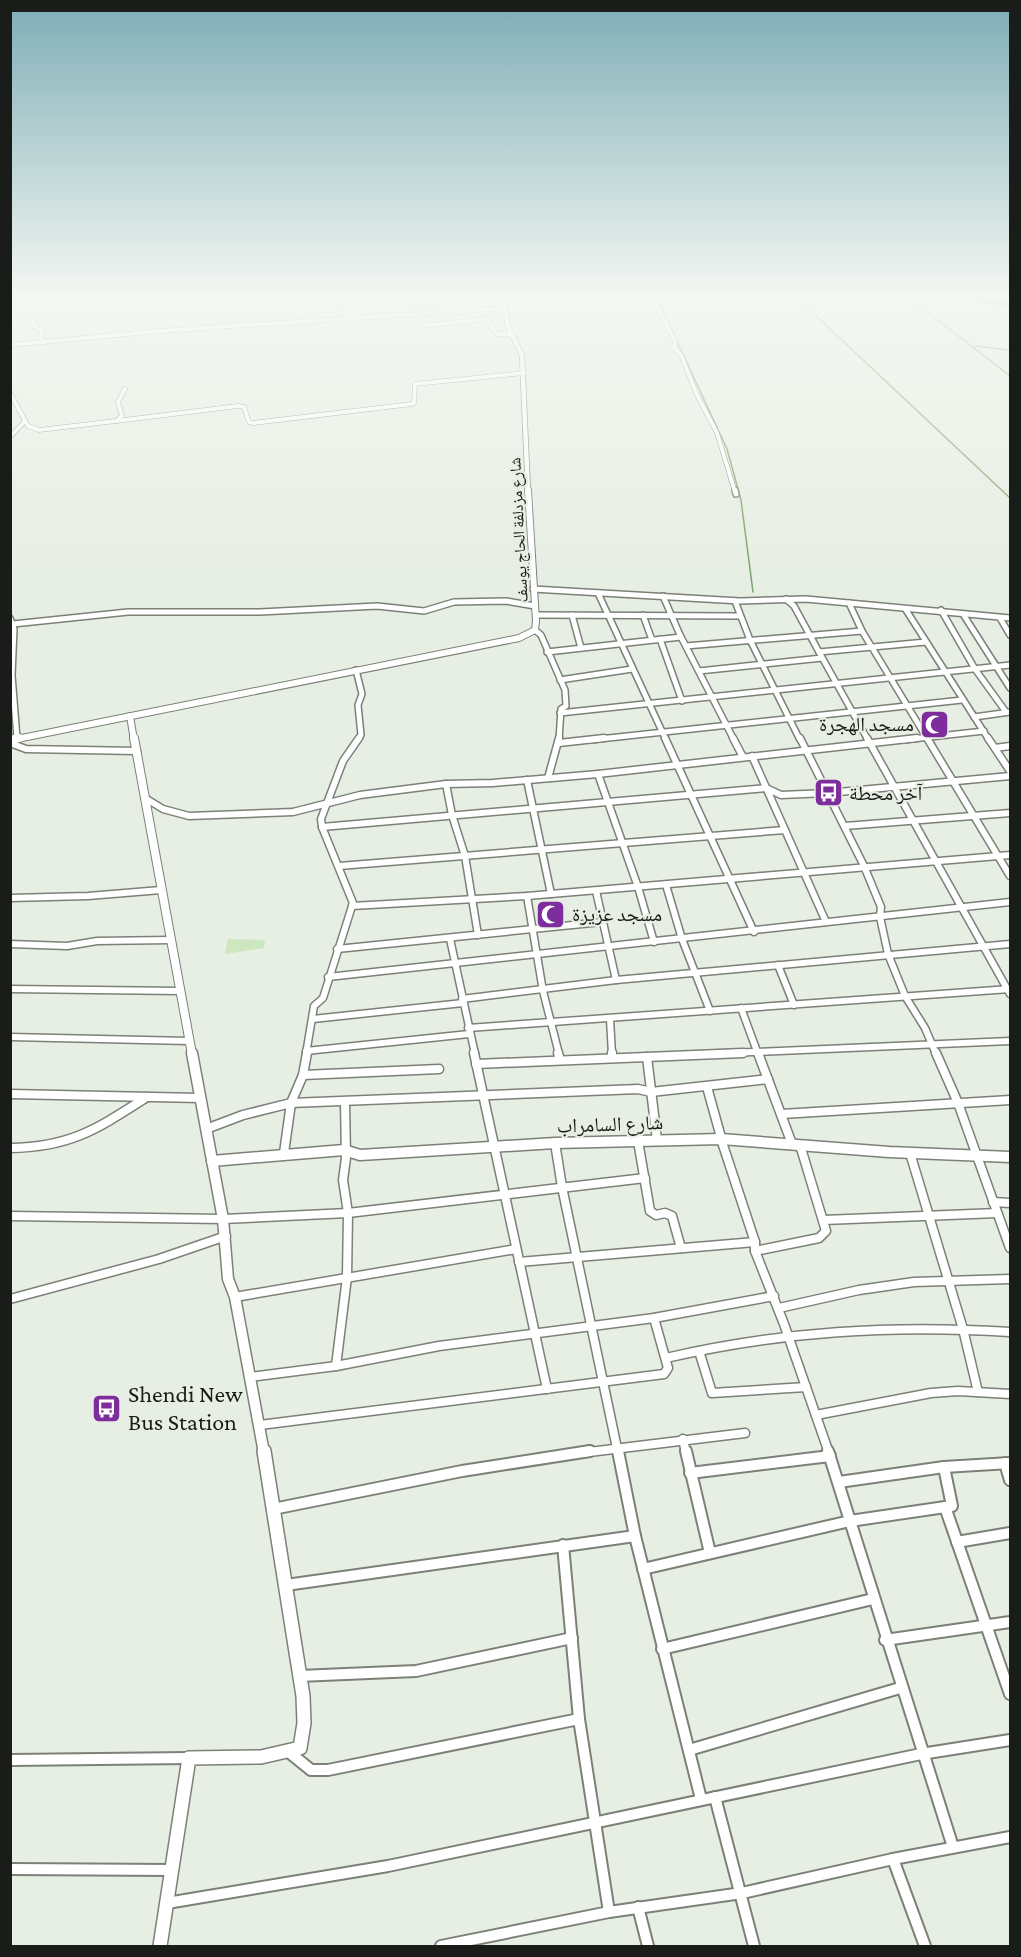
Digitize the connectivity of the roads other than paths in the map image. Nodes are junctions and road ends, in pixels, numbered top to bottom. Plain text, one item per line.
1 (414, 387) edge
2 (525, 387) edge
3 (694, 387) edge
4 (125, 389) dead end
5 (10, 393) edge
6 (116, 421) junction
7 (26, 422) junction
8 (10, 437) edge
9 (736, 494) dead end
10 (533, 589) junction
11 (598, 593) junction
12 (663, 596) junction
13 (786, 599) junction
14 (735, 601) junction
15 (849, 603) junction
16 (535, 606) junction
17 (906, 610) junction
18 (941, 610) junction
19 (963, 614) junction
20 (536, 615) junction
21 (572, 615) junction
22 (608, 615) junction
23 (643, 615) junction
24 (671, 615) junction
25 (739, 616) junction
26 (1000, 618) junction
27 (1011, 618) edge
28 (12, 621) edge
29 (535, 630) junction
30 (862, 631) junction
31 (1011, 635) edge
32 (808, 636) junction
33 (681, 637) junction
34 (660, 639) junction
35 (652, 640) junction
36 (750, 640) junction
37 (926, 642) junction
38 (621, 643) junction
39 (686, 646) junction
40 (873, 647) junction
41 (581, 648) junction
42 (547, 652) junction
43 (820, 655) junction
44 (763, 664) junction
45 (1011, 666) edge
46 (996, 667) junction
47 (632, 669) junction
48 (975, 669) junction
49 (356, 670) junction
50 (699, 671) junction
51 (944, 672) junction
52 (891, 677) junction
53 (560, 680) junction
54 (836, 684) junction
55 (1011, 688) edge
56 (776, 690) junction
57 (712, 697) junction
58 (682, 700) junction
59 (962, 700) junction
60 (650, 704) junction
61 (907, 706) junction
62 (851, 712) junction
63 (1008, 712) edge
64 (560, 713) junction
65 (130, 716) junction
66 (974, 717) junction
67 (790, 719) junction
68 (727, 726) junction
69 (984, 731) junction
70 (664, 733) junction
71 (926, 738) junction
72 (13, 740) edge
73 (559, 743) junction
74 (869, 745) junction
75 (1011, 746) edge
76 (995, 748) junction
77 (137, 751) junction
78 (806, 751) junction
79 (752, 756) junction
80 (743, 758) junction
81 (677, 764) junction
82 (1011, 771) edge
83 (598, 774) junction
84 (1011, 777) edge
85 (548, 778) junction
86 (527, 780) junction
87 (952, 780) junction
88 (446, 784) junction
89 (894, 787) junction
90 (766, 788) junction
91 (828, 793) junction
92 (692, 795) junction
93 (145, 798) junction
94 (608, 801) junction
95 (326, 804) junction
96 (533, 808) junction
97 (1011, 813) edge
98 (452, 815) junction
99 (974, 816) junction
100 (913, 821) junction
101 (845, 826) junction
102 (322, 827) junction
103 (785, 830) junction
104 (713, 836) junction
105 (622, 843) junction
106 (543, 849) junction
107 (1011, 855) edge
108 (465, 856) junction
109 (998, 856) junction
110 (935, 861) junction
111 (339, 866) junction
112 (864, 866) junction
113 (804, 872) junction
114 (1011, 876) edge
115 (731, 878) junction
116 (666, 885) junction
117 (638, 887) junction
118 (161, 890) junction
119 (596, 891) junction
120 (551, 894) junction
121 (527, 896) junction
122 (12, 898) edge
123 (472, 900) junction
124 (1011, 902) edge
125 (10, 906) edge
126 (352, 906) junction
127 (962, 908) junction
128 (880, 917) junction
129 (602, 922) junction
130 (826, 922) junction
131 (531, 929) junction
132 (754, 932) junction
133 (478, 935) junction
134 (170, 939) junction
135 (450, 939) junction
136 (682, 939) junction
137 (654, 942) junction
138 (10, 944) edge
139 (1011, 944) edge
140 (608, 946) junction
141 (984, 946) junction
142 (338, 950) junction
143 (536, 954) junction
144 (888, 954) junction
145 (455, 963) junction
146 (778, 965) junction
147 (696, 972) junction
148 (328, 977) junction
149 (616, 980) junction
150 (10, 989) edge
151 (180, 991) junction
152 (543, 991) junction
153 (1010, 991) edge
154 (905, 996) junction
155 (462, 1001) junction
156 (794, 1005) junction
157 (741, 1008) junction
158 (710, 1011) junction
159 (313, 1019) junction
160 (610, 1019) junction
161 (550, 1022) junction
162 (469, 1031) junction
163 (10, 1037) edge
164 (189, 1041) junction
165 (1011, 1041) edge
166 (933, 1044) junction
167 (306, 1051) junction
168 (758, 1052) junction
169 (647, 1057) junction
170 (612, 1058) junction
171 (560, 1060) junction
172 (476, 1064) junction
173 (439, 1069) dead end
174 (303, 1075) junction
175 (768, 1079) junction
176 (707, 1087) junction
177 (651, 1092) junction
178 (10, 1094) edge
179 (147, 1097) junction
180 (483, 1097) junction
181 (200, 1098) junction
182 (1011, 1100) edge
183 (345, 1102) junction
184 (291, 1103) junction
185 (958, 1103) junction
186 (782, 1114) junction
187 (206, 1129) junction
188 (657, 1140) junction
189 (722, 1140) junction
190 (638, 1141) junction
191 (555, 1143) junction
192 (796, 1144) junction
193 (494, 1146) junction
194 (10, 1148) edge
195 (344, 1150) junction
196 (910, 1153) junction
197 (284, 1154) junction
198 (976, 1155) junction
199 (1011, 1156) edge
200 (212, 1161) junction
201 (645, 1178) junction
202 (562, 1187) junction
203 (504, 1194) junction
204 (993, 1202) junction
205 (1011, 1203) edge
206 (348, 1213) junction
207 (997, 1213) junction
208 (928, 1214) junction
209 (10, 1216) edge
210 (223, 1219) junction
211 (825, 1220) junction
212 (226, 1236) junction
213 (755, 1247) junction
214 (681, 1248) junction
215 (1011, 1248) edge
216 (516, 1249) junction
217 (578, 1257) junction
218 (519, 1262) junction
219 (347, 1277) junction
220 (1011, 1279) edge
221 (949, 1280) junction
222 (774, 1296) junction
223 (235, 1297) junction
224 (10, 1299) edge
225 (779, 1308) junction
226 (654, 1318) junction
227 (592, 1327) junction
228 (963, 1329) junction
229 (1011, 1332) edge
230 (536, 1335) junction
231 (788, 1336) junction
232 (699, 1351) junction
233 (666, 1358) junction
234 (336, 1366) junction
235 (250, 1377) junction
236 (603, 1382) junction
237 (806, 1387) junction
238 (547, 1389) junction
239 (978, 1392) junction
240 (1011, 1394) edge
241 (816, 1415) junction
242 (260, 1425) junction
243 (745, 1433) dead end
244 (683, 1439) junction
245 (615, 1447) junction
246 (830, 1456) junction
247 (1008, 1463) edge
248 (944, 1467) junction
249 (690, 1473) junction
250 (1011, 1480) edge
251 (838, 1482) junction
252 (945, 1508) junction
253 (273, 1509) junction
254 (850, 1521) junction
255 (1011, 1533) edge
256 (635, 1536) junction
257 (957, 1542) junction
258 (563, 1545) junction
259 (710, 1553) junction
260 (643, 1569) junction
261 (286, 1585) junction
262 (873, 1599) junction
263 (1011, 1622) edge
264 (984, 1624) junction
265 (572, 1638) junction
266 (885, 1640) junction
267 (662, 1649) junction
268 (298, 1676) junction
269 (900, 1688) junction
270 (1011, 1694) edge
271 (579, 1719) junction
272 (1011, 1740) edge
273 (689, 1750) junction
274 (290, 1753) junction
275 (921, 1754) junction
276 (189, 1758) junction
277 (10, 1760) edge
278 (715, 1797) junction
279 (702, 1799) junction
280 (596, 1821) junction
281 (1011, 1837) edge
282 (953, 1847) junction
283 (893, 1859) junction
284 (10, 1869) edge
285 (172, 1870) junction
286 (742, 1893) junction
287 (167, 1903) junction
288 (638, 1907) junction
289 (609, 1912) junction
290 (160, 1947) edge
291 (441, 1947) edge
292 (648, 1947) edge
293 (754, 1947) edge
294 (925, 1947) edge

1 - 6 street
2 - 10 street, شارع مزدلفة الحاج يوسف
3 - 9 street
4 - 6 street
5 - 7 street
6 - 7 street
7 - 8 street
10 - 11 street
10 - 16 street, شارع مزدلفة الحاج يوسف
11 - 12 street
11 - 22 street
12 - 14 street
12 - 24 street
13 - 14 street
13 - 15 street
13 - 32 street
14 - 25 street
15 - 17 street
15 - 30 street
16 - 20 street, شارع مزدلفة الحاج يوسف
16 - 28 street
17 - 18 street
17 - 37 street
18 - 19 street
18 - 48 street
19 - 26 street
19 - 46 street
20 - 21 street
20 - 29 street, شارع مزدلفة الحاج يوسف
21 - 22 street
21 - 41 street
22 - 23 street
22 - 38 street
23 - 24 street
23 - 35 street
24 - 25 street
24 - 33 street
25 - 36 street
26 - 27 street
26 - 31 street
28 - 72 street
29 - 42 street
29 - 49 street, شارع مزدلفة الحاج يوسف
30 - 32 street
30 - 40 street
32 - 36 street
32 - 43 street
33 - 34 street
33 - 39 street
34 - 35 street
34 - 58 street
35 - 38 street
36 - 39 street
36 - 44 street
37 - 40 street
37 - 51 street
38 - 41 street
38 - 47 street
39 - 50 street
40 - 43 street
40 - 52 street
41 - 42 street
42 - 53 street
43 - 44 street
43 - 54 street
44 - 50 street
44 - 56 street
45 - 46 street
46 - 48 street
46 - 55 street
47 - 53 street
47 - 60 street
48 - 51 street
48 - 63 street
49 - 65 street, شارع مزدلفة الحاج يوسف
49 - 95 street
50 - 57 street
51 - 52 street
51 - 59 street
52 - 54 street
52 - 61 street
53 - 64 street
54 - 56 street
54 - 62 street
56 - 57 street
56 - 67 street
57 - 58 street
57 - 68 street
58 - 60 street
59 - 61 street
59 - 66 street
60 - 64 street
60 - 70 street
61 - 62 street
61 - 71 street
62 - 67 street
62 - 74 street
63 - 66 street
64 - 73 street
65 - 72 street, شارع مزدلفة الحاج يوسف
65 - 77 street
66 - 69 street
67 - 68 street
67 - 78 street
68 - 70 street
68 - 80 street
69 - 71 street
69 - 76 street
70 - 73 street
70 - 81 street
71 - 74 street
71 - 87 street
72 - 77 street
73 - 85 street
74 - 78 street
74 - 89 street
75 - 76 street
76 - 82 street
77 - 93 street
78 - 79 street
78 - 91 street
79 - 80 street
79 - 90 street
80 - 81 street
81 - 83 street
81 - 92 street
83 - 85 street
83 - 94 street
84 - 87 street
85 - 86 street
86 - 88 street
86 - 96 street
87 - 89 street
87 - 99 street
88 - 95 street
88 - 98 street
89 - 91 street
89 - 100 street
90 - 91 street
90 - 92 street
90 - 103 street
91 - 101 street
92 - 94 street
92 - 104 street
93 - 95 street
93 - 118 street
94 - 96 street
94 - 105 street
95 - 102 street
96 - 98 street
96 - 106 street
97 - 99 street
98 - 102 street
98 - 108 street
99 - 100 street
99 - 109 street
100 - 101 street
100 - 110 street
101 - 112 street
102 - 111 street
103 - 104 street
103 - 113 street
104 - 105 street
104 - 115 street
105 - 106 street
105 - 117 street
106 - 108 street
106 - 120 street
107 - 109 street
108 - 111 street
108 - 123 street
109 - 110 street
109 - 114 street
110 - 112 street
110 - 127 street
111 - 126 street
112 - 113 street
112 - 128 street
113 - 115 street
113 - 130 street
115 - 116 street
115 - 132 street
116 - 117 street
116 - 136 street
117 - 119 street
117 - 137 street
118 - 122 street
118 - 134 street
119 - 120 street
119 - 129 street
120 - 121 street
121 - 123 street
121 - 131 street
122 - 125 street
123 - 126 street
123 - 133 street
124 - 127 street
126 - 142 street
127 - 128 street
127 - 141 street
128 - 130 street
128 - 144 street
129 - 131 street
129 - 140 street
130 - 132 street
131 - 133 street
131 - 143 street
132 - 136 street
133 - 135 street
134 - 138 street
134 - 151 street
135 - 142 street
135 - 145 street
136 - 137 street
136 - 147 street
137 - 140 street
139 - 141 street
140 - 143 street
140 - 149 street
141 - 144 street
141 - 153 street
142 - 148 street
143 - 145 street
143 - 152 street
144 - 146 street
144 - 154 street
145 - 148 street
145 - 155 street
146 - 147 street
146 - 156 street
147 - 149 street
147 - 158 street
148 - 159 street
149 - 152 street
150 - 151 street
151 - 164 street
152 - 155 street
152 - 161 street
153 - 154 street
154 - 156 street
154 - 166 street
155 - 159 street
155 - 162 street
156 - 157 street
157 - 158 street
157 - 168 street
158 - 160 street
159 - 167 street
160 - 161 street
160 - 170 street
161 - 162 street
161 - 171 street
162 - 167 street
162 - 172 street
163 - 164 street
164 - 181 street
165 - 166 street
166 - 168 street
166 - 185 street
167 - 174 street
168 - 169 street
168 - 175 street
169 - 170 street
169 - 177 street
170 - 171 street
171 - 172 street
172 - 180 street
173 - 174 street
174 - 184 street
175 - 176 street
175 - 186 street
176 - 177 street
176 - 189 street
177 - 180 street
177 - 188 street
178 - 179 street
179 - 181 street
179 - 194 street
180 - 183 street
180 - 193 street
181 - 187 street
182 - 185 street
183 - 184 street
183 - 195 street
184 - 187 street
184 - 197 street
185 - 186 street
185 - 198 street
186 - 192 street
187 - 200 street
188 - 189 street, شارع السامراب
188 - 190 street, شارع السامراب
189 - 192 street, شارع السامراب
189 - 213 street
190 - 191 street, شارع السامراب
190 - 201 street
191 - 193 street, شارع السامراب
191 - 202 street
192 - 196 street, شارع السامراب
192 - 211 street
193 - 195 street, شارع السامراب
193 - 203 street
195 - 197 street, شارع السامراب
195 - 206 street
196 - 198 street, شارع السامراب
196 - 208 street
197 - 200 street, شارع السامراب
198 - 199 street, شارع السامراب
198 - 204 street
200 - 210 street
201 - 202 street
201 - 214 street
202 - 203 street
202 - 217 street
203 - 206 street
203 - 216 street
204 - 205 street
204 - 207 street
206 - 210 street
206 - 219 street
207 - 208 street
207 - 215 street
208 - 211 street
208 - 221 street
209 - 210 street
210 - 212 street
211 - 213 street
212 - 223 street
212 - 224 street
213 - 214 street
213 - 222 street
214 - 217 street
216 - 218 street
216 - 219 street
217 - 218 street
217 - 227 street
218 - 230 street
219 - 223 street
219 - 234 street
220 - 221 street
221 - 225 street
221 - 228 street
222 - 225 street
222 - 226 street
223 - 235 street
225 - 231 street
226 - 227 street
226 - 233 street
227 - 230 street
227 - 236 street
228 - 229 street
228 - 231 street
228 - 239 street
230 - 234 street
230 - 238 street
231 - 232 street
231 - 237 street
232 - 233 street
232 - 237 street
233 - 236 street
234 - 235 street
235 - 242 street
236 - 238 street
236 - 245 street
237 - 241 street
238 - 242 street
239 - 240 street
239 - 241 street
241 - 246 street
242 - 253 street
243 - 244 street
244 - 245 street
244 - 249 street
245 - 253 street
245 - 256 street
246 - 249 street
246 - 251 street
247 - 248 street
247 - 250 street
248 - 251 street
248 - 252 street
249 - 259 street
251 - 254 street
252 - 254 street
252 - 257 street
253 - 261 street
254 - 259 street
254 - 262 street
255 - 257 street
256 - 258 street
256 - 260 street
257 - 264 street
258 - 261 street
258 - 265 street
259 - 260 street
260 - 267 street
261 - 268 street
262 - 266 street
262 - 267 street
263 - 264 street
264 - 266 street
264 - 270 street
265 - 268 street
265 - 271 street
266 - 269 street
267 - 273 street
268 - 274 street
269 - 273 street
269 - 275 street
271 - 274 street
271 - 280 street
272 - 275 street
273 - 279 street
274 - 276 street
275 - 278 street
275 - 282 street
276 - 277 street
276 - 285 street
278 - 279 street
278 - 286 street
279 - 280 street
280 - 287 street
280 - 289 street
281 - 282 street
282 - 283 street
283 - 286 street
283 - 294 street
284 - 285 street
285 - 287 street
286 - 288 street
286 - 293 street
287 - 290 street
288 - 289 street
288 - 292 street
289 - 291 street

